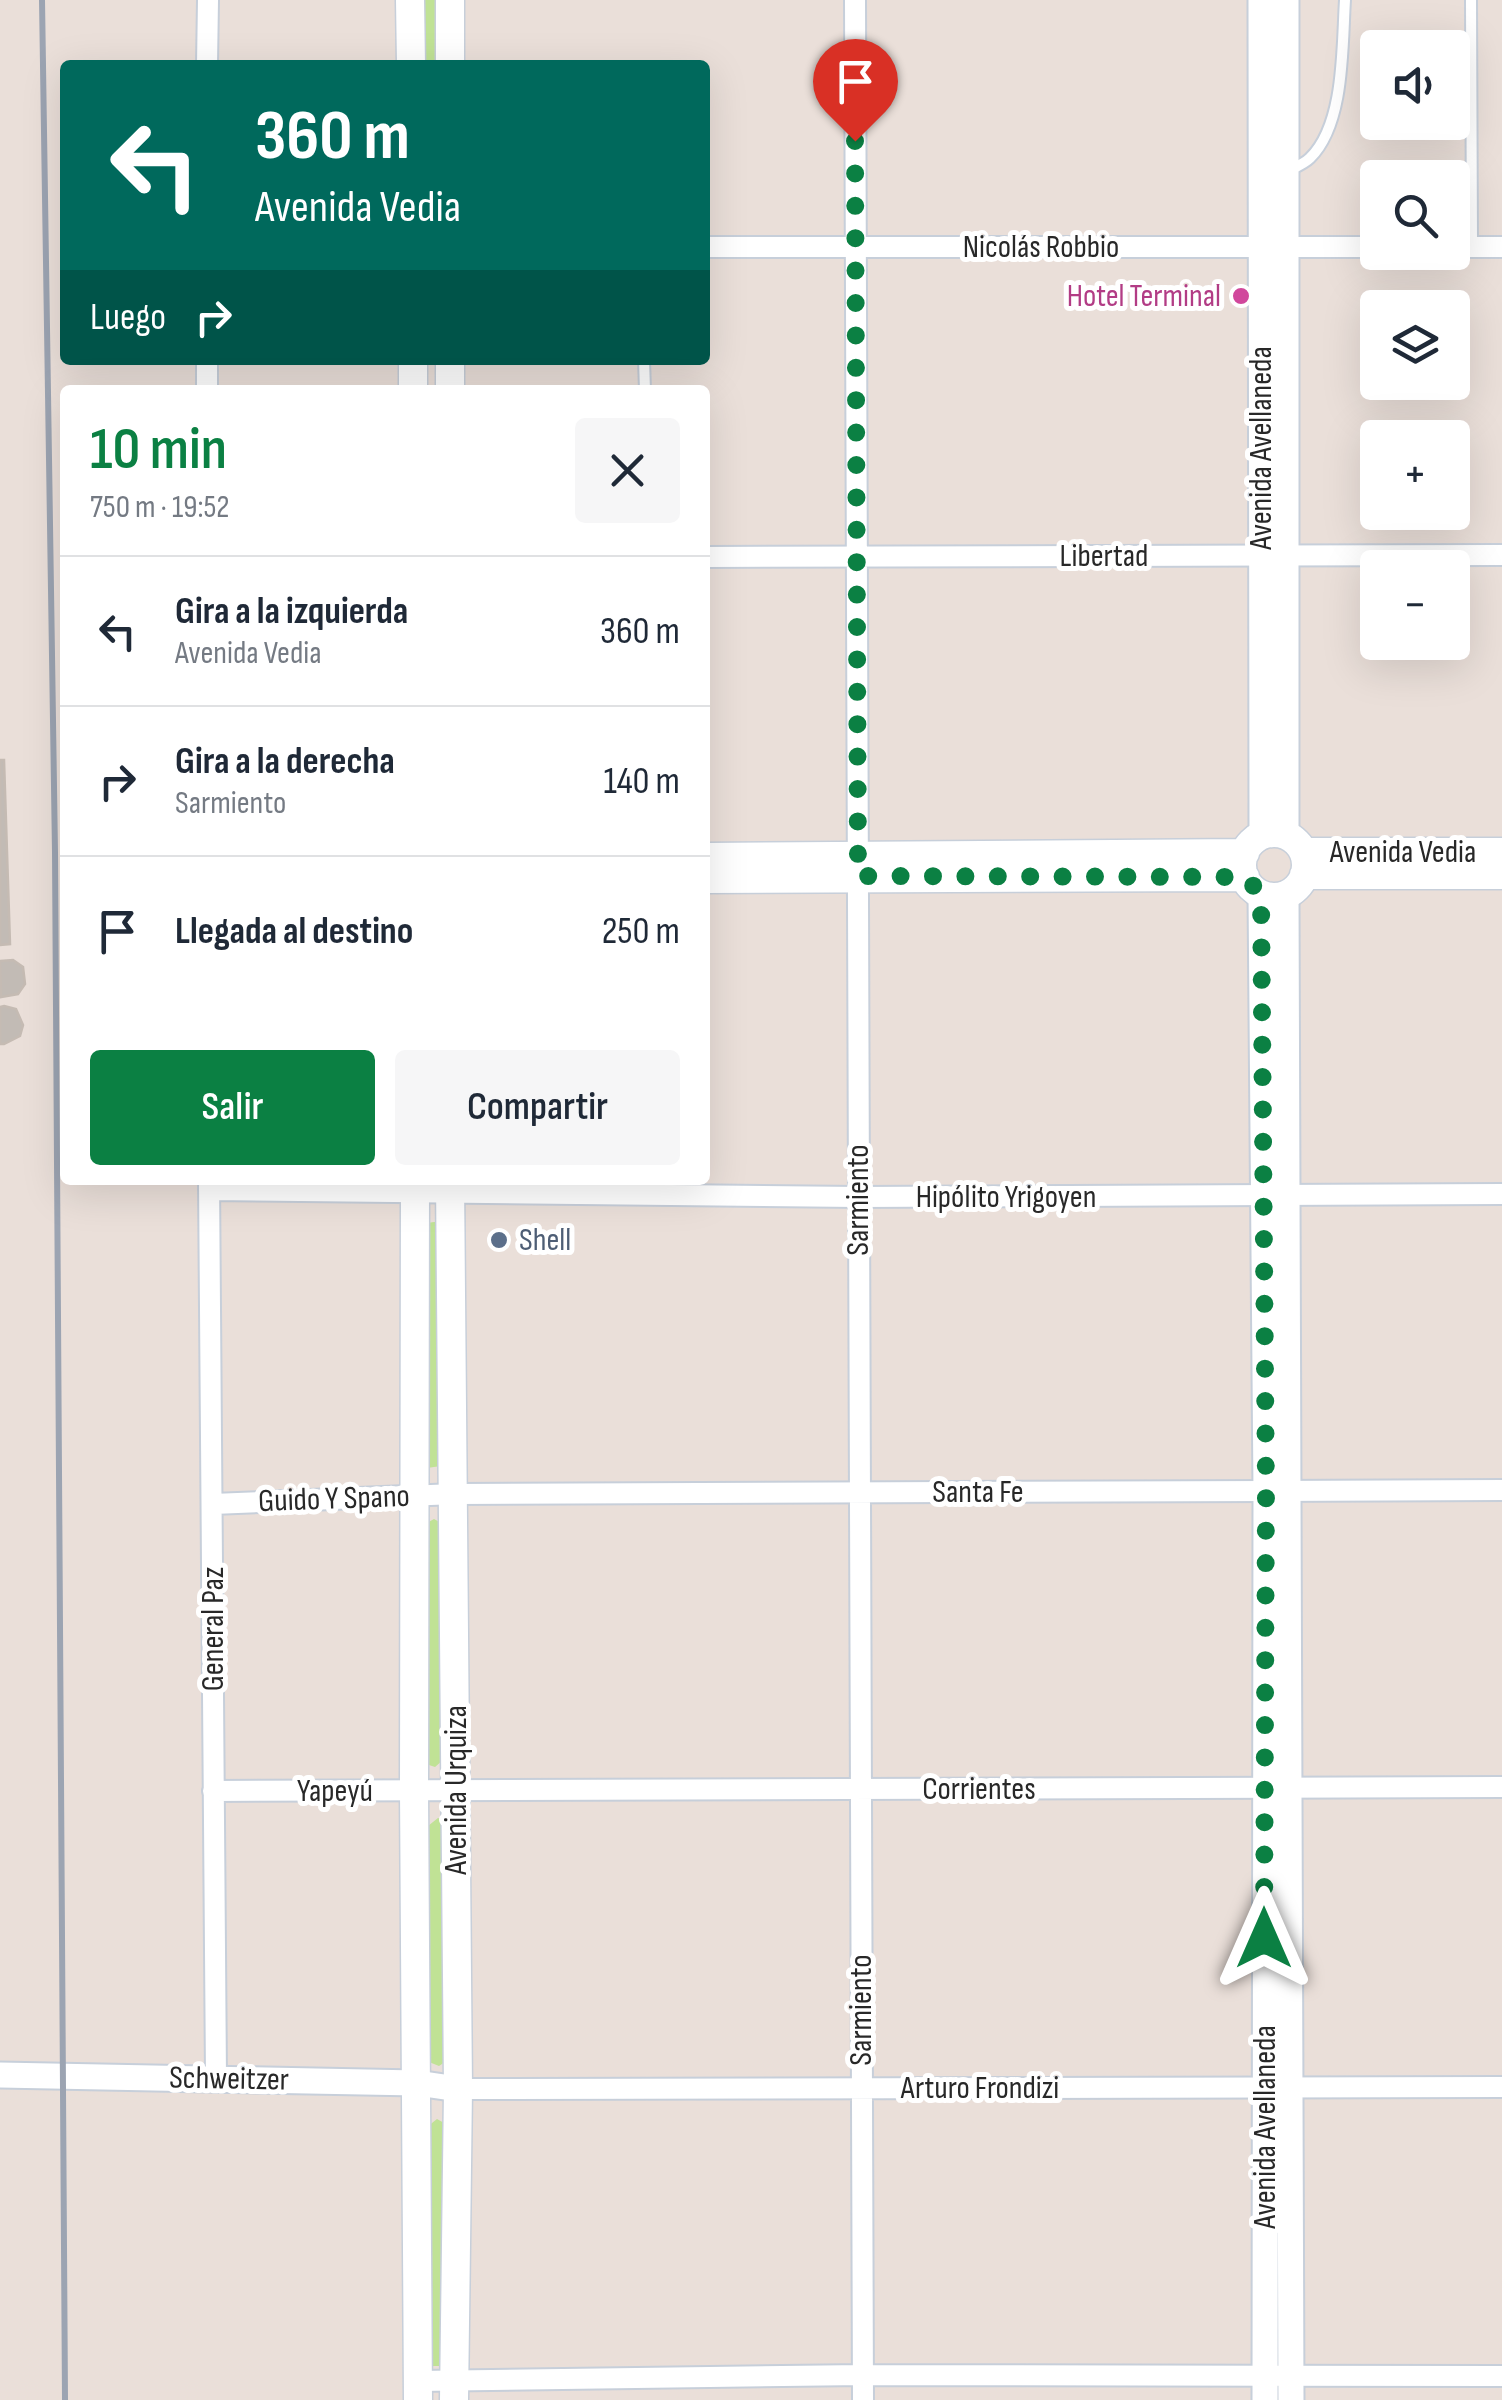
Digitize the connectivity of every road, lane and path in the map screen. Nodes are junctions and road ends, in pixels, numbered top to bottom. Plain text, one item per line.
1 (208, 0) edge
2 (410, 0) edge
3 (450, 0) edge
4 (855, 0) edge
5 (1261, 0) edge
6 (1286, 0) edge
7 (1344, 0) edge
8 (1471, 0) edge
9 (207, 60) edge
10 (411, 60) edge
11 (450, 60) edge
12 (1465, 160) edge
13 (1284, 173) junction
14 (710, 247) edge
15 (856, 247) junction
16 (1272, 247) junction
17 (1360, 247) edge
18 (1470, 247) edge
19 (1502, 248) edge
20 (1273, 555) junction
21 (1502, 555) edge
22 (856, 556) junction
23 (710, 557) edge
24 (710, 857) edge
25 (1500, 863) edge
26 (1274, 865) junction
27 (858, 866) junction
28 (710, 879) edge
29 (208, 1185) edge
30 (415, 1187) edge
31 (450, 1187) edge
32 (1502, 1194) edge
33 (1274, 1195) junction
34 (858, 1198) junction
35 (1502, 1490) edge
36 (1278, 1491) junction
37 (862, 1493) junction
38 (455, 1494) junction
39 (415, 1496) junction
40 (213, 1504) junction
41 (1502, 1787) edge
42 (1276, 1788) junction
43 (861, 1790) junction
44 (414, 1791) junction
45 (456, 1791) junction
46 (214, 1792) junction
47 (0, 2075) edge
48 (216, 2078) junction
49 (417, 2083) junction
50 (1502, 2086) edge
51 (1277, 2087) junction
52 (861, 2088) junction
53 (458, 2089) junction
54 (863, 2375) junction
55 (1502, 2376) edge
56 (1278, 2388) edge
57 (418, 2391) edge
58 (454, 2391) edge
59 (863, 2400) edge

1 - 9 street
2 - 10 main road
3 - 11 main road
4 - 15 street, Sarmiento
5 - 16 street, Avenida Avellaneda
6 - 13 street, Avenida Avellaneda
7 - 13 lane
8 - 12 lane
13 - 16 street, Avenida Avellaneda
14 - 15 street, Nicolás Robbio
15 - 16 street, Nicolás Robbio
15 - 22 street, Sarmiento
16 - 17 street, Nicolás Robbio
16 - 20 street, Avenida Avellaneda
18 - 19 street
20 - 21 street, Libertad
20 - 22 street, Libertad
20 - 26 street, Avenida Avellaneda
22 - 23 street, Libertad
22 - 27 street, Sarmiento
24 - 27 main road, Avenida Vedia
25 - 26 main road, Avenida Vedia
26 - 27 main road, Avenida Vedia
26 - 33 street, Avenida Avellaneda
27 - 28 main road, Avenida Vedia
27 - 34 street, Sarmiento
29 - 30 street, Hipólito Yrigoyen
29 - 40 street, General Paz
30 - 31 street, Hipólito Yrigoyen
30 - 39 main road, Avenida Urquiza
31 - 34 street, Hipólito Yrigoyen
31 - 38 main road, Avenida Urquiza
32 - 33 street, Hipólito Yrigoyen
33 - 34 street, Hipólito Yrigoyen
33 - 36 street, Avenida Avellaneda
34 - 37 street, Sarmiento
35 - 36 street, Santa Fe
36 - 37 street, Santa Fe
36 - 42 street, Avenida Avellaneda
37 - 38 street, Santa Fe
37 - 43 street, Sarmiento
38 - 39 street, Guido Y Spano
38 - 45 main road, Avenida Urquiza
39 - 40 street, Guido Y Spano
39 - 44 main road, Avenida Urquiza
40 - 46 street, General Paz
41 - 42 street, Corrientes
42 - 43 street, Corrientes
42 - 51 street, Avenida Avellaneda
43 - 45 street, Corrientes
43 - 52 street, Sarmiento
44 - 45 street, Yapeyú
44 - 46 street, Yapeyú
44 - 49 main road, Avenida Urquiza
45 - 53 main road, Avenida Urquiza
46 - 48 street, General Paz
47 - 48 street, Schweitzer
48 - 49 street, Schweitzer
49 - 53 street, Schweitzer
49 - 57 main road, Avenida Urquiza
50 - 51 street, Arturo Frondizi
51 - 52 street, Arturo Frondizi
51 - 56 street, Avenida Avellaneda
52 - 53 street, Arturo Frondizi
52 - 54 street, Sarmiento
53 - 58 main road, Avenida Urquiza
54 - 56 street
54 - 58 street
54 - 59 street, Sarmiento
55 - 56 street
57 - 58 street

